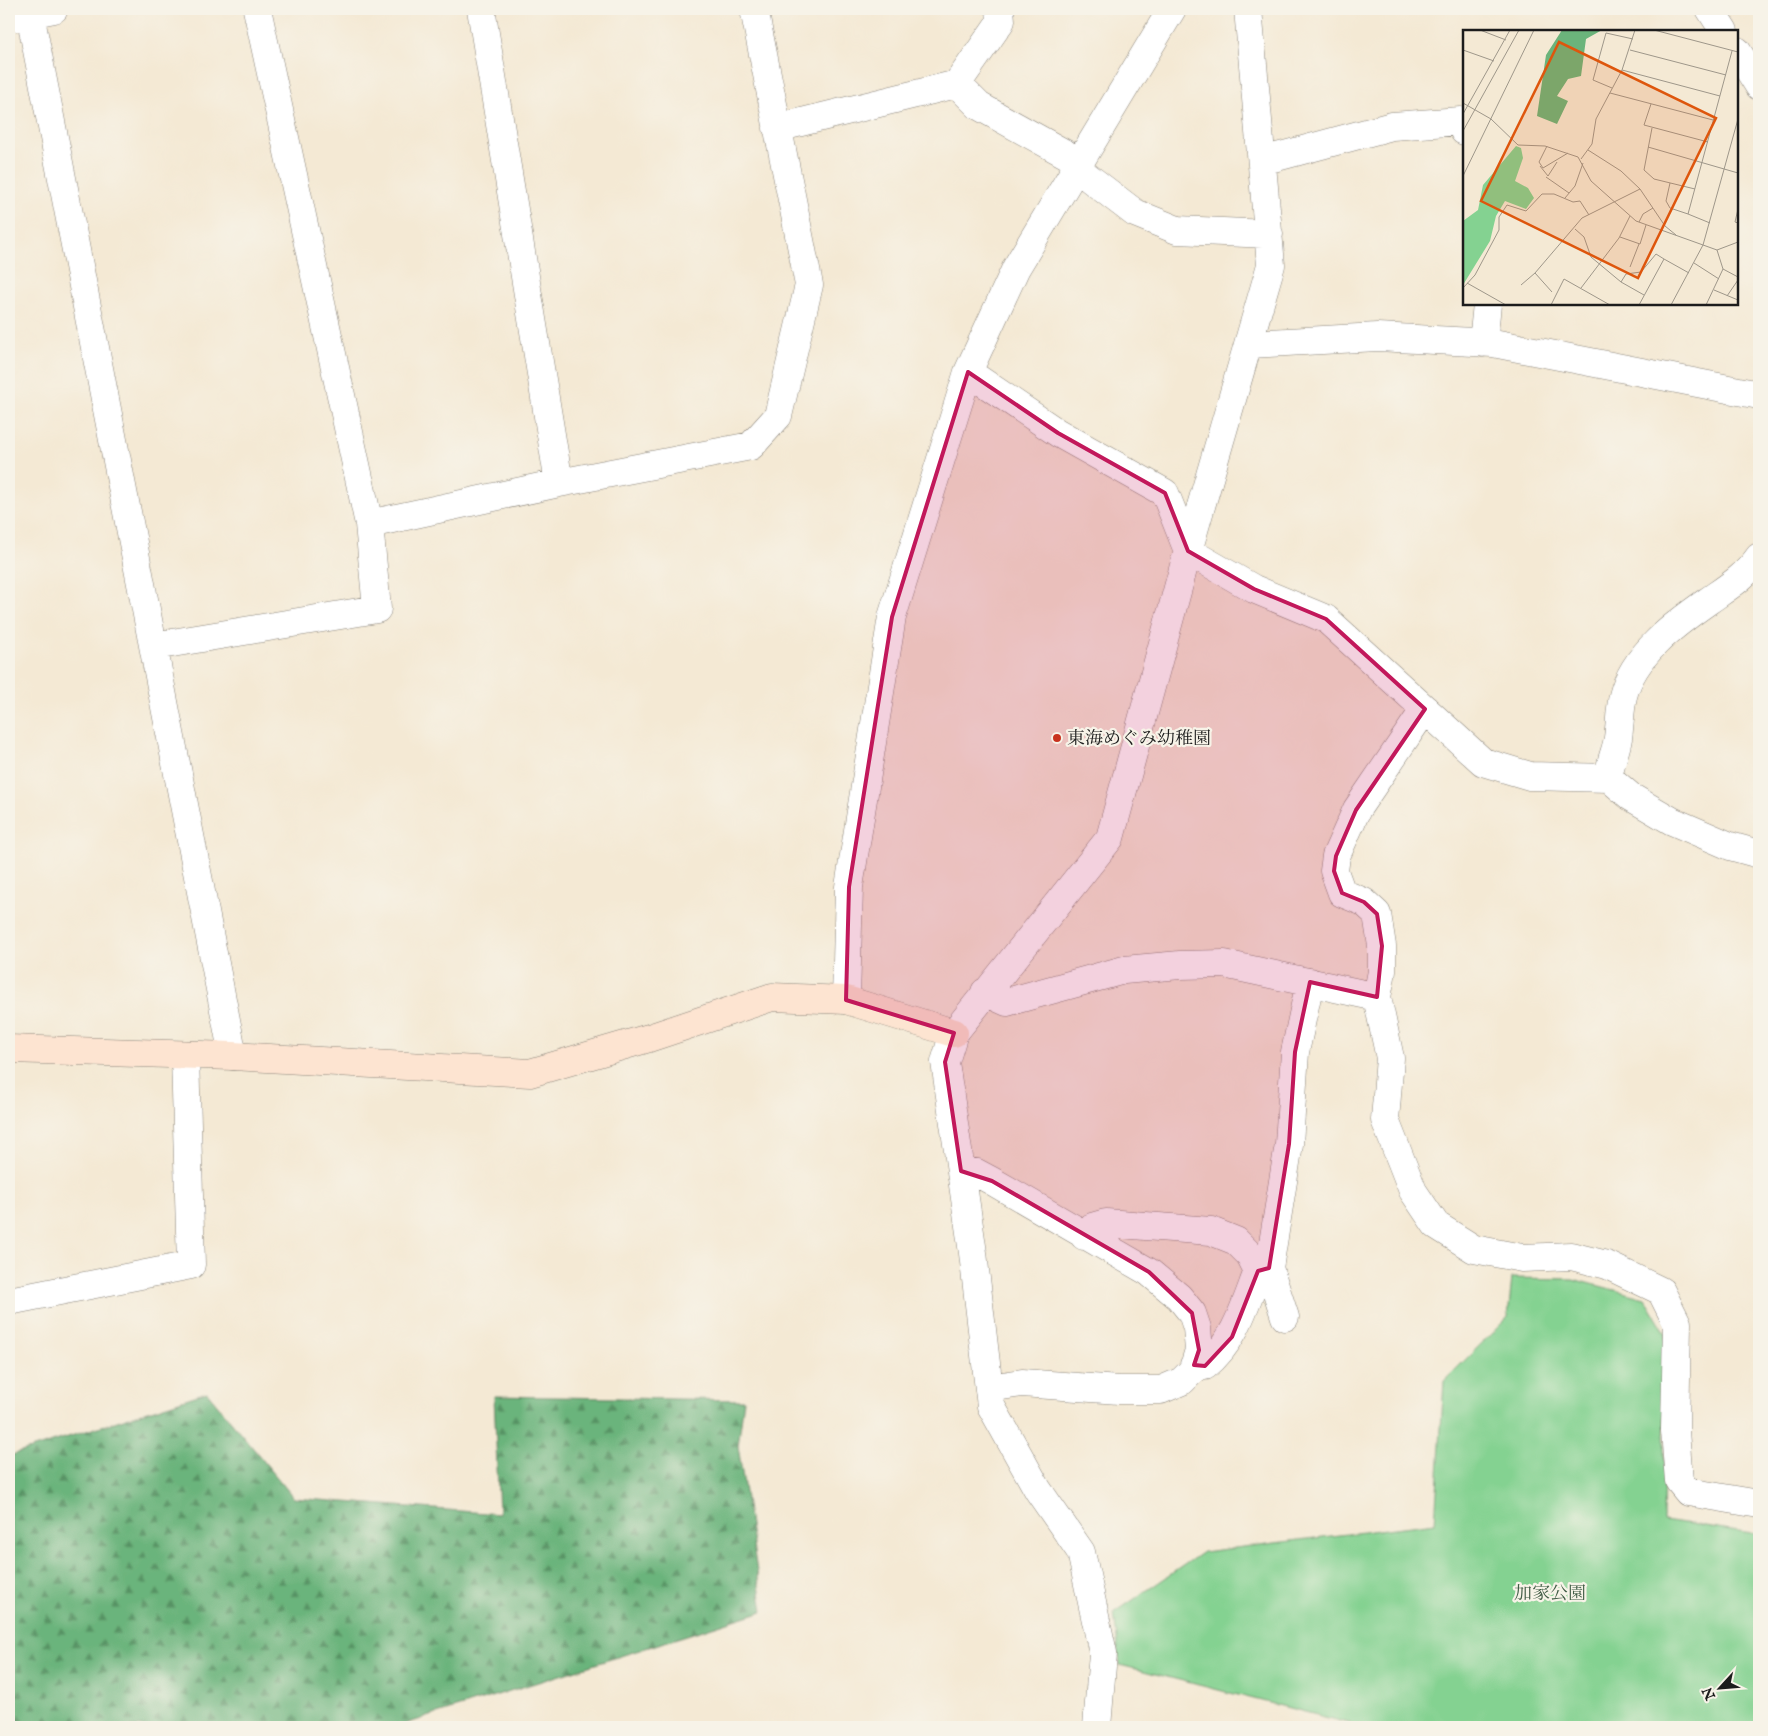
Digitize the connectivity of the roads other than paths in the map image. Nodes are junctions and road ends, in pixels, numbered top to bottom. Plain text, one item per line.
1 (257, 9) edge
2 (481, 9) edge
3 (754, 9) edge
4 (1000, 9) edge
5 (1172, 9) edge
6 (1248, 9) edge
7 (1710, 9) edge
8 (31, 14) edge
9 (1723, 30) edge
10 (1738, 52) edge
11 (957, 84) junction
12 (1759, 86) edge
13 (778, 128) junction
14 (1463, 128) edge
15 (1262, 161) junction
16 (1078, 165) junction
17 (1269, 234) junction
18 (1487, 305) edge
19 (1483, 343) junction
20 (1250, 344) junction
21 (968, 372) junction
22 (1759, 395) edge
23 (559, 483) junction
24 (369, 524) junction
25 (1188, 551) junction
26 (1759, 557) edge
27 (154, 646) junction
28 (1424, 709) junction
29 (1609, 778) junction
30 (1759, 854) edge
31 (1310, 982) junction
32 (985, 992) junction
33 (1378, 997) junction
34 (846, 1000) junction
35 (954, 1033) junction
36 (9, 1049) edge
37 (185, 1056) junction
38 (233, 1056) junction
39 (961, 1171) junction
40 (1084, 1236) junction
41 (1264, 1270) junction
42 (9, 1301) edge
43 (1285, 1317) dead end
44 (1194, 1364) junction
45 (989, 1388) junction
46 (1759, 1504) edge
47 (1097, 1727) edge

1 - 24 street
2 - 23 street
3 - 13 street
4 - 11 street
5 - 16 street
6 - 15 street
7 - 9 street
8 - 27 street
10 - 12 street
11 - 13 street
11 - 16 street
13 - 23 street
14 - 15 street
15 - 17 street
16 - 17 street
16 - 21 street
17 - 20 street
18 - 19 street
19 - 20 street
19 - 22 street
20 - 25 street
21 - 25 street
21 - 34 street
23 - 24 street
24 - 27 street
25 - 28 street
25 - 32 street
26 - 29 street
27 - 38 street
28 - 29 street
28 - 33 street
29 - 30 street
31 - 32 street
31 - 33 street
31 - 41 street
32 - 35 street
33 - 46 street
34 - 35 street
34 - 38 street
35 - 39 street
36 - 37 street
37 - 38 street
37 - 42 street
39 - 40 street
39 - 45 street
40 - 41 street
40 - 44 street
41 - 43 street
41 - 44 street
44 - 45 street
45 - 47 street

